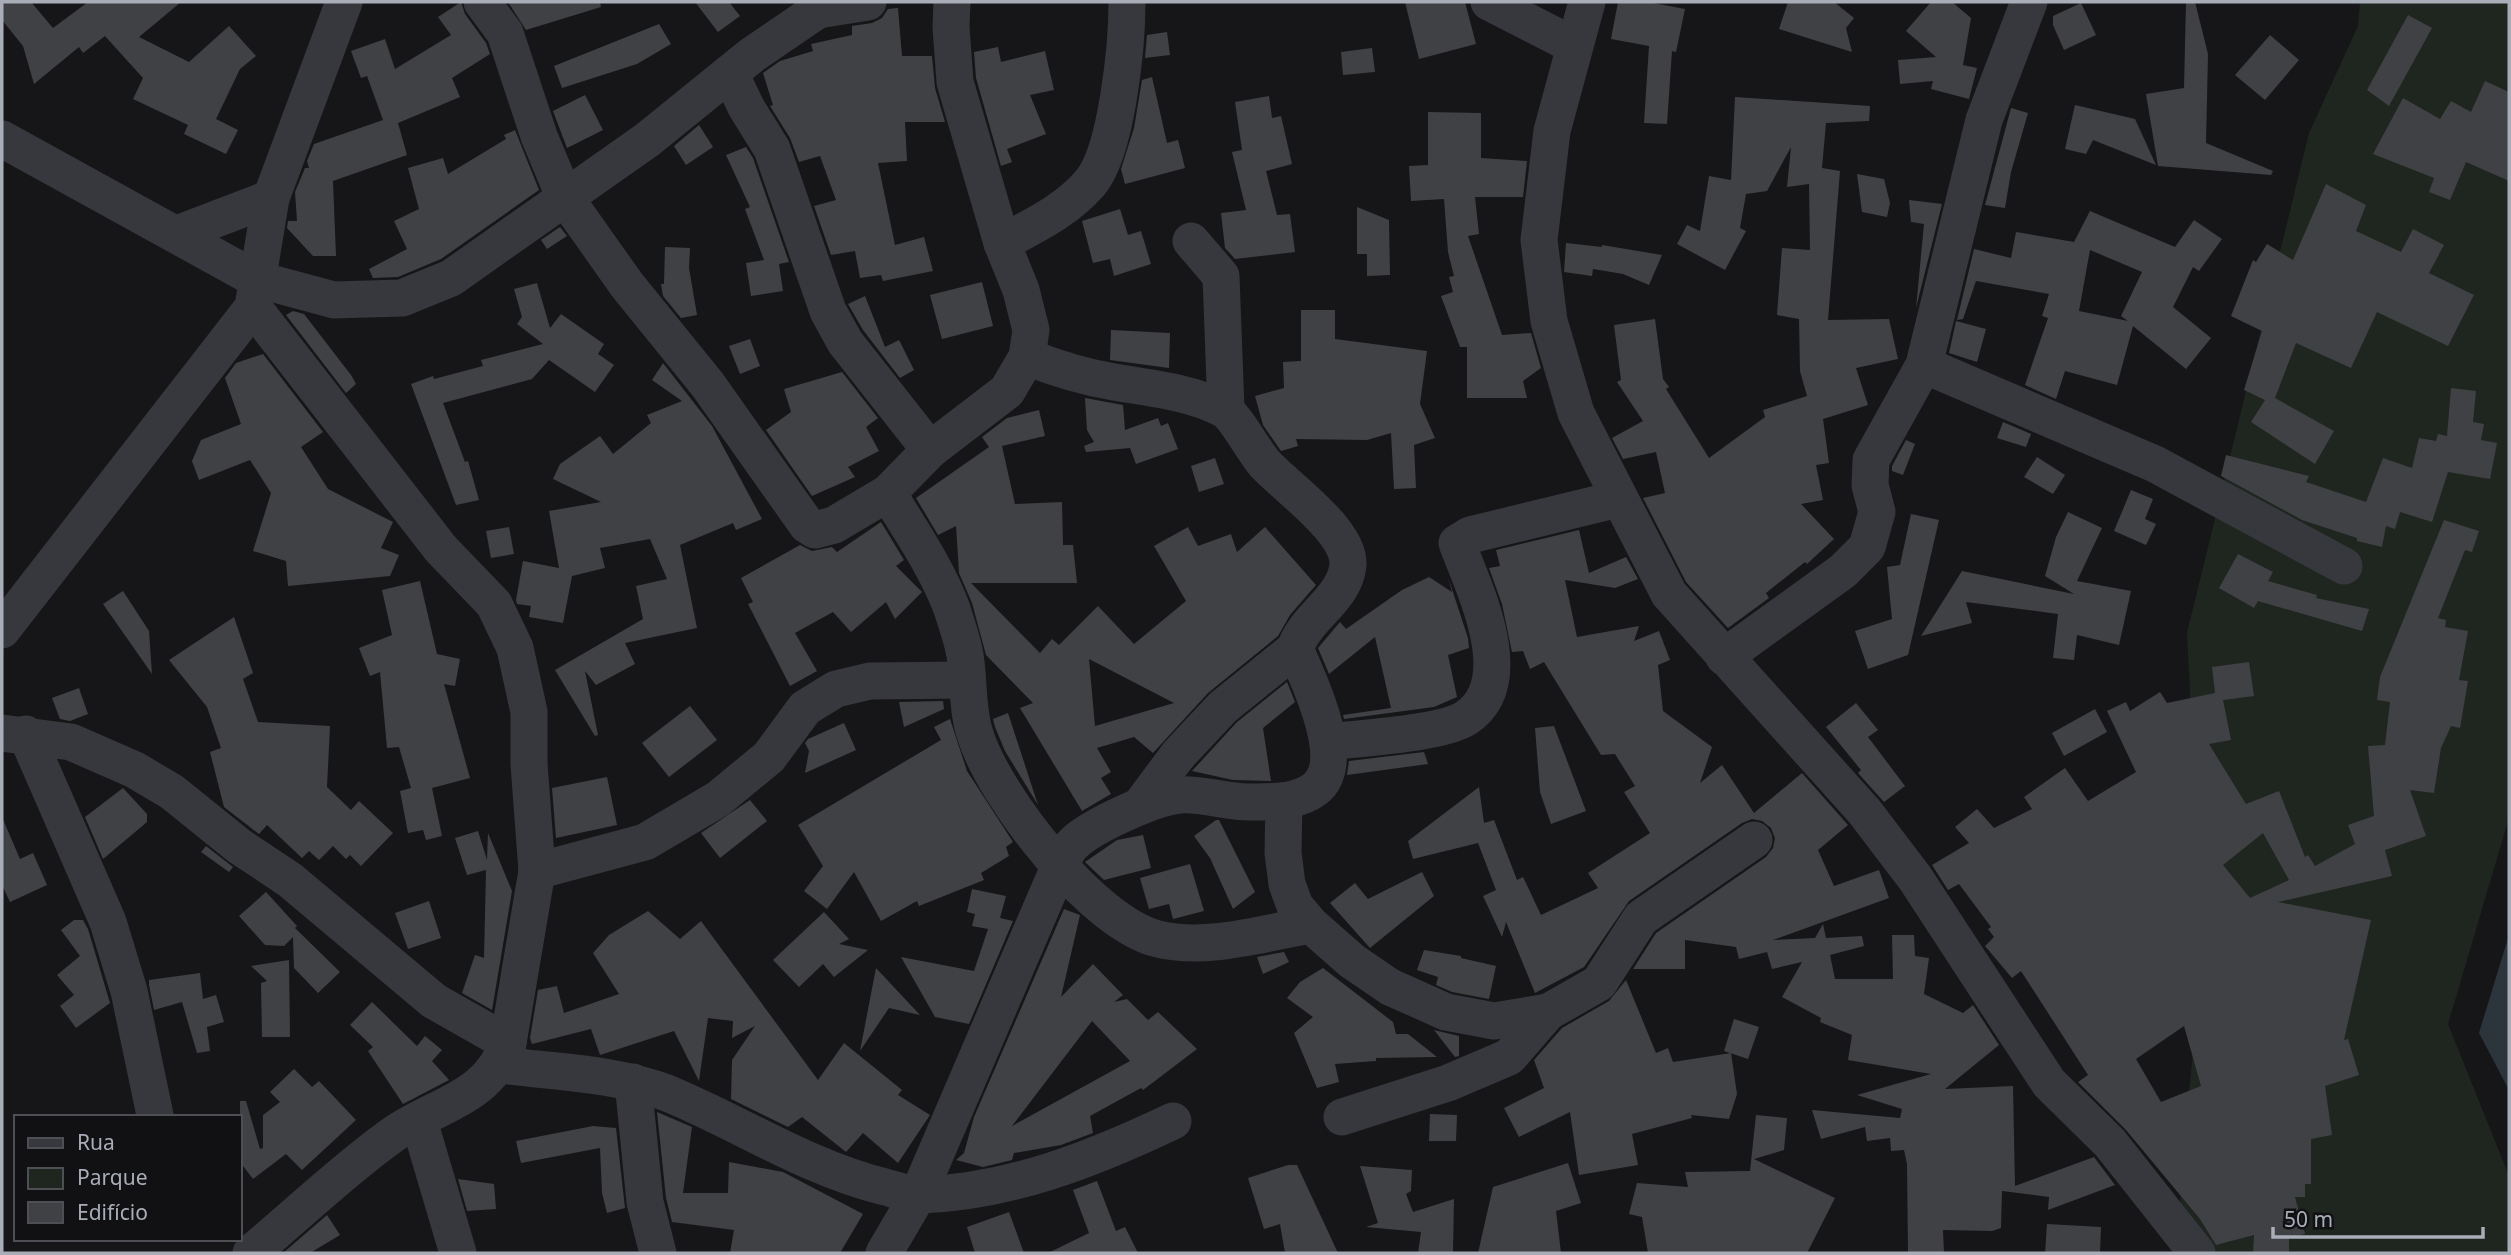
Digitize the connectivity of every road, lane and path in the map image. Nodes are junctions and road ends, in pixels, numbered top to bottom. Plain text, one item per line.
1 (344, 2) edge
2 (482, 2) edge
3 (868, 2) edge
4 (952, 2) edge
5 (1127, 2) edge
6 (1489, 2) edge
7 (1587, 2) edge
8 (2029, 2) edge
9 (815, 6) edge
10 (1573, 45) junction
11 (730, 72) junction
12 (2, 139) edge
13 (564, 196) junction
14 (271, 198) junction
15 (177, 234) junction
16 (1191, 242) dead end
17 (1002, 243) junction
18 (254, 293) junction
19 (1027, 357) junction
20 (1924, 365) junction
21 (1226, 410) junction
22 (930, 450) junction
23 (888, 493) junction
24 (1618, 499) junction
25 (2344, 566) dead end
26 (2, 630) edge
27 (1295, 649) junction
28 (1724, 657) junction
29 (966, 680) junction
30 (14, 734) edge
31 (1328, 742) junction
32 (1284, 801) junction
33 (1140, 806) junction
34 (1754, 840) dead end
35 (1059, 867) junction
36 (537, 870) junction
37 (1311, 925) junction
38 (1548, 1012) junction
39 (504, 1054) junction
40 (633, 1082) junction
41 (155, 1115) dead end
42 (1342, 1117) dead end
43 (419, 1121) junction
44 (1173, 1121) dead end
45 (918, 1195) junction
46 (251, 1253) edge
47 (458, 1253) edge
48 (658, 1253) edge
49 (884, 1253) edge
50 (2197, 1253) edge

1 - 14 street
2 - 13 street
3 - 9 street
4 - 17 street
5 - 17 street
6 - 10 street
7 - 10 street
8 - 20 street
9 - 11 street
10 - 24 street
11 - 13 street
11 - 22 street
12 - 15 street
13 - 18 street
13 - 23 street
14 - 15 street
14 - 18 street
15 - 18 street
16 - 21 street
17 - 19 street
18 - 26 street
18 - 36 street
19 - 21 street
19 - 22 street
20 - 25 street
20 - 28 street
21 - 27 street
22 - 23 street
23 - 29 street
24 - 28 street
24 - 31 street
27 - 31 street
27 - 33 street
28 - 50 street
29 - 35 street
29 - 36 street
30 - 39 street
30 - 41 street
31 - 32 street
32 - 33 street
32 - 37 street
33 - 35 street
34 - 38 street
35 - 37 street
35 - 45 street
36 - 39 street
37 - 38 street
38 - 42 street
39 - 40 street
39 - 43 street
40 - 45 street
40 - 48 street
43 - 46 street
43 - 47 street
44 - 45 street
45 - 49 street

